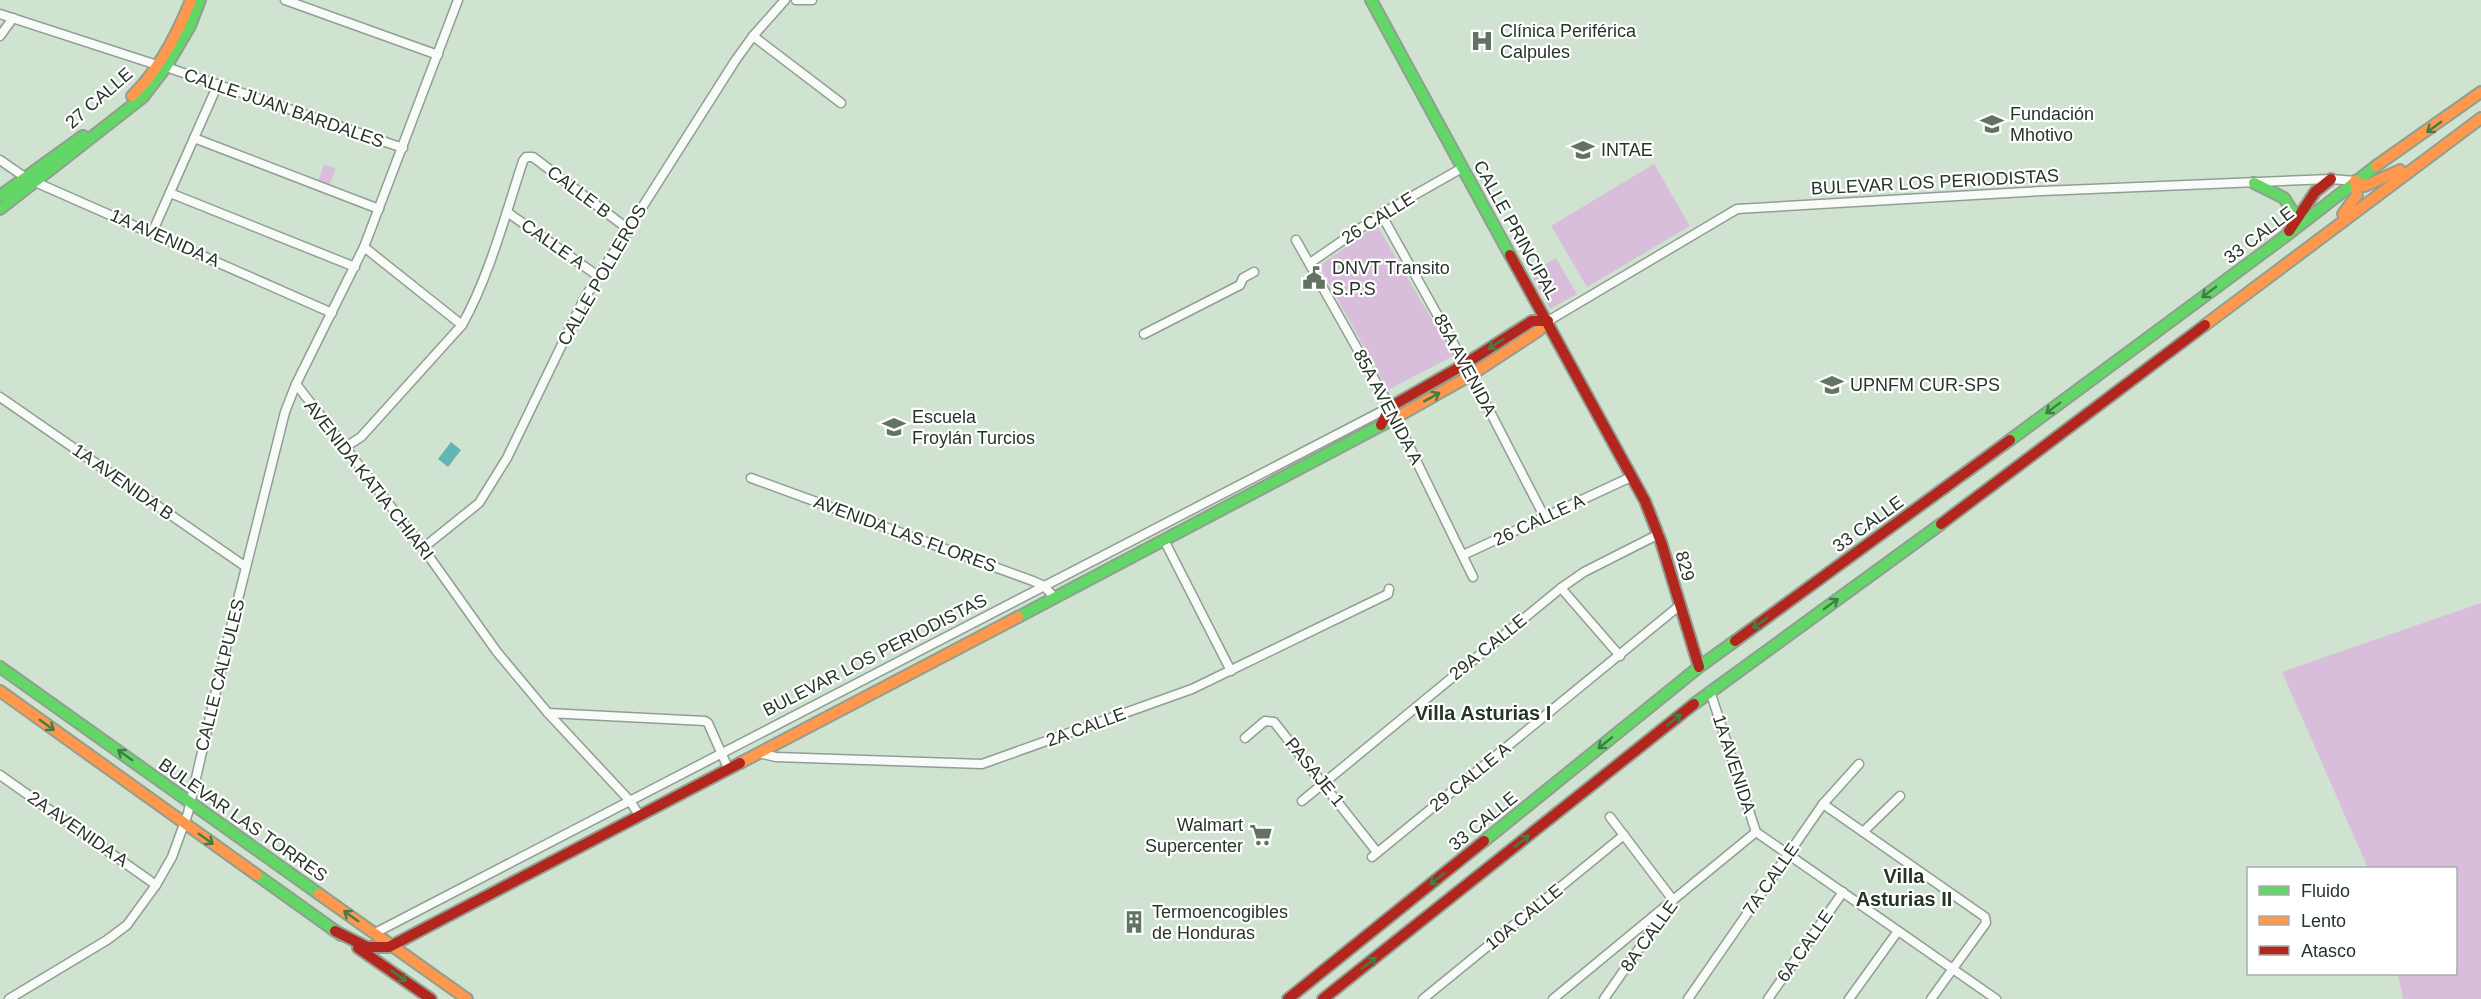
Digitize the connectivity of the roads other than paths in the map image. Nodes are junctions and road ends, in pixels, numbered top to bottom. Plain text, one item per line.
1 (191, 0) edge
2 (200, 0) edge
3 (285, 0) edge
4 (458, 0) edge
5 (785, 0) edge
6 (796, 0) edge
7 (812, 0) edge
8 (1371, 0) edge
9 (0, 14) edge
10 (13, 18) junction
11 (0, 36) edge
12 (753, 36) junction
13 (438, 55) junction
14 (161, 66) junction
15 (218, 84) junction
16 (2481, 92) edge
17 (841, 103) dead end
18 (2481, 118) edge
19 (194, 138) junction
20 (2443, 146) junction
21 (403, 148) junction
22 (0, 160) edge
23 (1462, 168) junction
24 (2331, 179) junction
25 (31, 180) junction
26 (2355, 181) junction
27 (2254, 183) junction
28 (170, 193) junction
29 (0, 196) edge
30 (0, 209) edge
31 (379, 209) junction
32 (507, 212) junction
33 (1381, 214) junction
34 (2296, 217) junction
35 (628, 229) junction
36 (152, 233) junction
37 (2287, 235) junction
38 (1296, 240) dead end
39 (364, 247) junction
40 (1310, 263) junction
41 (2287, 264) junction
42 (355, 267) junction
43 (1254, 272) dead end
44 (598, 276) junction
45 (332, 312) junction
46 (1548, 321) junction
47 (462, 325) junction
48 (1144, 334) dead end
49 (1466, 364) junction
50 (1471, 375) junction
51 (296, 384) junction
52 (0, 398) edge
53 (1390, 407) junction
54 (1395, 418) junction
55 (1381, 426) junction
56 (344, 448) junction
57 (1631, 477) junction
58 (751, 478) dead end
59 (1545, 518) junction
60 (1659, 534) junction
61 (1164, 540) junction
62 (423, 548) junction
63 (1463, 555) junction
64 (246, 567) junction
65 (1473, 577) dead end
66 (1044, 586) junction
67 (1561, 588) junction
68 (1389, 589) dead end
69 (1054, 597) junction
70 (1679, 606) junction
71 (1620, 656) junction
72 (0, 667) edge
73 (1699, 667) junction
74 (1231, 671) junction
75 (0, 690) edge
76 (1710, 691) junction
77 (548, 713) junction
78 (1245, 738) dead end
79 (722, 753) junction
80 (758, 753) junction
81 (1860, 764) dead end
82 (729, 768) junction
83 (0, 775) edge
84 (1324, 783) junction
85 (1900, 796) dead end
86 (189, 801) junction
87 (630, 801) junction
88 (1302, 801) dead end
89 (1823, 804) junction
90 (639, 815) junction
91 (1610, 817) dead end
92 (184, 824) junction
93 (1756, 832) junction
94 (1863, 832) junction
95 (1624, 836) junction
96 (1374, 854) joint
97 (1789, 855) junction
98 (267, 858) junction
99 (254, 873) junction
100 (156, 885) junction
101 (1843, 892) junction
102 (1673, 900) junction
103 (335, 931) junction
104 (1898, 931) junction
105 (375, 933) junction
106 (393, 945) junction
107 (1953, 969) junction
108 (9, 999) edge
109 (431, 999) edge
110 (467, 999) edge
111 (1288, 999) edge
112 (1323, 999) edge
113 (1423, 999) edge
114 (1552, 999) edge
115 (1604, 999) edge
116 (1688, 999) edge
117 (1768, 999) edge
118 (1849, 999) edge
119 (1931, 999) edge
120 (1996, 999) edge

1 - 14 main road, 27 CALLE
2 - 14 main road
3 - 13 street
4 - 13 street, AVENIDA KATIA CHIARI
5 - 12 street, CALLE POLLEROS
6 - 7 street
8 - 23 main road, CALLE PRINCIPAL
9 - 10 street
10 - 11 street
10 - 14 street
12 - 17 street
12 - 35 street, CALLE POLLEROS
13 - 21 street, AVENIDA KATIA CHIARI
14 - 15 street, CALLE JUAN BARDALES
14 - 25 main road, 27 CALLE
15 - 19 street
15 - 21 street, CALLE JUAN BARDALES
16 -> 26 main road, 33 CALLE
18 - 20 main road
19 - 28 street
19 - 31 street
20 - 26 main road
20 - 41 main road
21 - 31 street, AVENIDA KATIA CHIARI
22 - 25 street, 1A AVENIDA A
23 - 33 street, 26 CALLE
23 - 46 main road, CALLE PRINCIPAL
24 - 26 street, BULEVAR LOS PERIODISTAS
24 - 27 street, BULEVAR LOS PERIODISTAS
24 - 34 main road
25 - 29 main road, 27 CALLE
25 - 30 main road, 27 CALLE
25 - 36 street, 1A AVENIDA A
26 - 37 main road, 33 CALLE
26 - 41 main road
27 - 34 main road
27 - 46 street, BULEVAR LOS PERIODISTAS
28 - 36 street
28 - 42 street
31 - 39 street, AVENIDA KATIA CHIARI
32 - 35 street, CALLE B
32 - 44 street, CALLE A
32 - 47 street
33 - 40 street, 26 CALLE
33 - 49 street, 85A AVENIDA
34 - 37 main road
35 - 44 street, CALLE POLLEROS
36 - 45 street, 1A AVENIDA A
37 -> 73 main road, 33 CALLE
38 - 40 street, 85A AVENIDA A
39 - 42 street, AVENIDA KATIA CHIARI
39 - 47 street
40 - 53 street, 85A AVENIDA A
76 -> 41 main road
42 - 45 street, AVENIDA KATIA CHIARI
43 - 48 street
44 - 62 street, CALLE POLLEROS
45 - 51 street, AVENIDA KATIA CHIARI
46 -> 49 main road, BULEVAR LOS PERIODISTAS
46 - 50 main road, BULEVAR LOS PERIODISTAS
46 - 57 main road, CALLE PRINCIPAL
47 - 56 street
49 - 50 street, 85A AVENIDA
49 - 53 main road, BULEVAR LOS PERIODISTAS
54 -> 50 main road, BULEVAR LOS PERIODISTAS
50 - 59 street, 85A AVENIDA
51 - 56 street, AVENIDA KATIA CHIARI
51 - 64 street, CALLE CALPULES
52 - 64 street, 1A AVENIDA B
53 - 54 street, 85A AVENIDA A
53 - 55 main road
53 - 66 street, BULEVAR LOS PERIODISTAS
54 - 55 main road, BULEVAR LOS PERIODISTAS
54 - 63 street, 85A AVENIDA A
55 - 61 main road, BULEVAR LOS PERIODISTAS
56 - 62 street, AVENIDA KATIA CHIARI
57 - 59 street, 26 CALLE A
57 - 60 main road, 829
58 - 66 street, AVENIDA LAS FLORES
59 - 63 street, 26 CALLE A
60 - 67 street, 29A CALLE
60 - 70 main road, 829
61 - 69 main road, BULEVAR LOS PERIODISTAS
61 - 74 street
62 - 77 street, AVENIDA KATIA CHIARI
63 - 65 street, 85A AVENIDA A
64 - 86 street, CALLE CALPULES
66 - 69 street, AVENIDA LAS FLORES
66 - 79 street, BULEVAR LOS PERIODISTAS
67 - 71 street
67 - 84 street, 29A CALLE
68 - 74 street, 2A CALLE
69 - 80 main road, BULEVAR LOS PERIODISTAS
70 - 71 street, 29 CALLE A
70 - 73 main road, 829
71 - 96 street, 29 CALLE A
86 -> 72 main road, BULEVAR LAS TORRES
73 -> 111 main road, 33 CALLE
74 - 80 street, 2A CALLE
75 -> 92 main road, BULEVAR LAS TORRES
76 - 93 street, 1A AVENIDA
112 -> 76 main road
77 - 79 street
77 - 87 street, AVENIDA KATIA CHIARI
78 - 84 street, PASAJE 1
79 - 82 street
79 - 87 street, BULEVAR LOS PERIODISTAS
80 - 82 main road, BULEVAR LOS PERIODISTAS
81 - 89 street, 7A CALLE
82 - 90 main road, BULEVAR LOS PERIODISTAS
83 - 100 street, 2A AVENIDA A
84 - 88 street, 29A CALLE
84 - 96 street, PASAJE 1
85 - 94 street
86 - 92 street, CALLE CALPULES
86 - 98 main road, BULEVAR LAS TORRES
87 - 90 street, AVENIDA KATIA CHIARI
87 - 105 street, BULEVAR LOS PERIODISTAS
89 - 94 street
89 - 97 street, 7A CALLE
90 - 106 main road, BULEVAR LOS PERIODISTAS
91 - 95 street
92 -> 99 main road, BULEVAR LAS TORRES
92 - 100 street, CALLE CALPULES
93 - 97 street, 1A AVENIDA
93 - 102 street, 8A CALLE
94 - 107 street
95 - 102 street
95 - 113 street, 10A CALLE
97 - 101 street, 1A AVENIDA
97 - 116 street, 7A CALLE
98 - 99 main road
105 -> 98 main road, BULEVAR LAS TORRES
99 - 103 main road, BULEVAR LAS TORRES
100 - 108 street, CALLE CALPULES
101 - 104 street, 1A AVENIDA
101 - 117 street, 6A CALLE
102 - 114 street
102 - 115 street, 8A CALLE
103 - 106 main road
103 -> 109 main road, BULEVAR LAS TORRES
104 - 107 street, 1A AVENIDA
104 - 118 street
105 - 106 main road, BULEVAR LAS TORRES
106 - 110 main road, BULEVAR LAS TORRES
107 - 119 street
107 - 120 street, 1A AVENIDA

